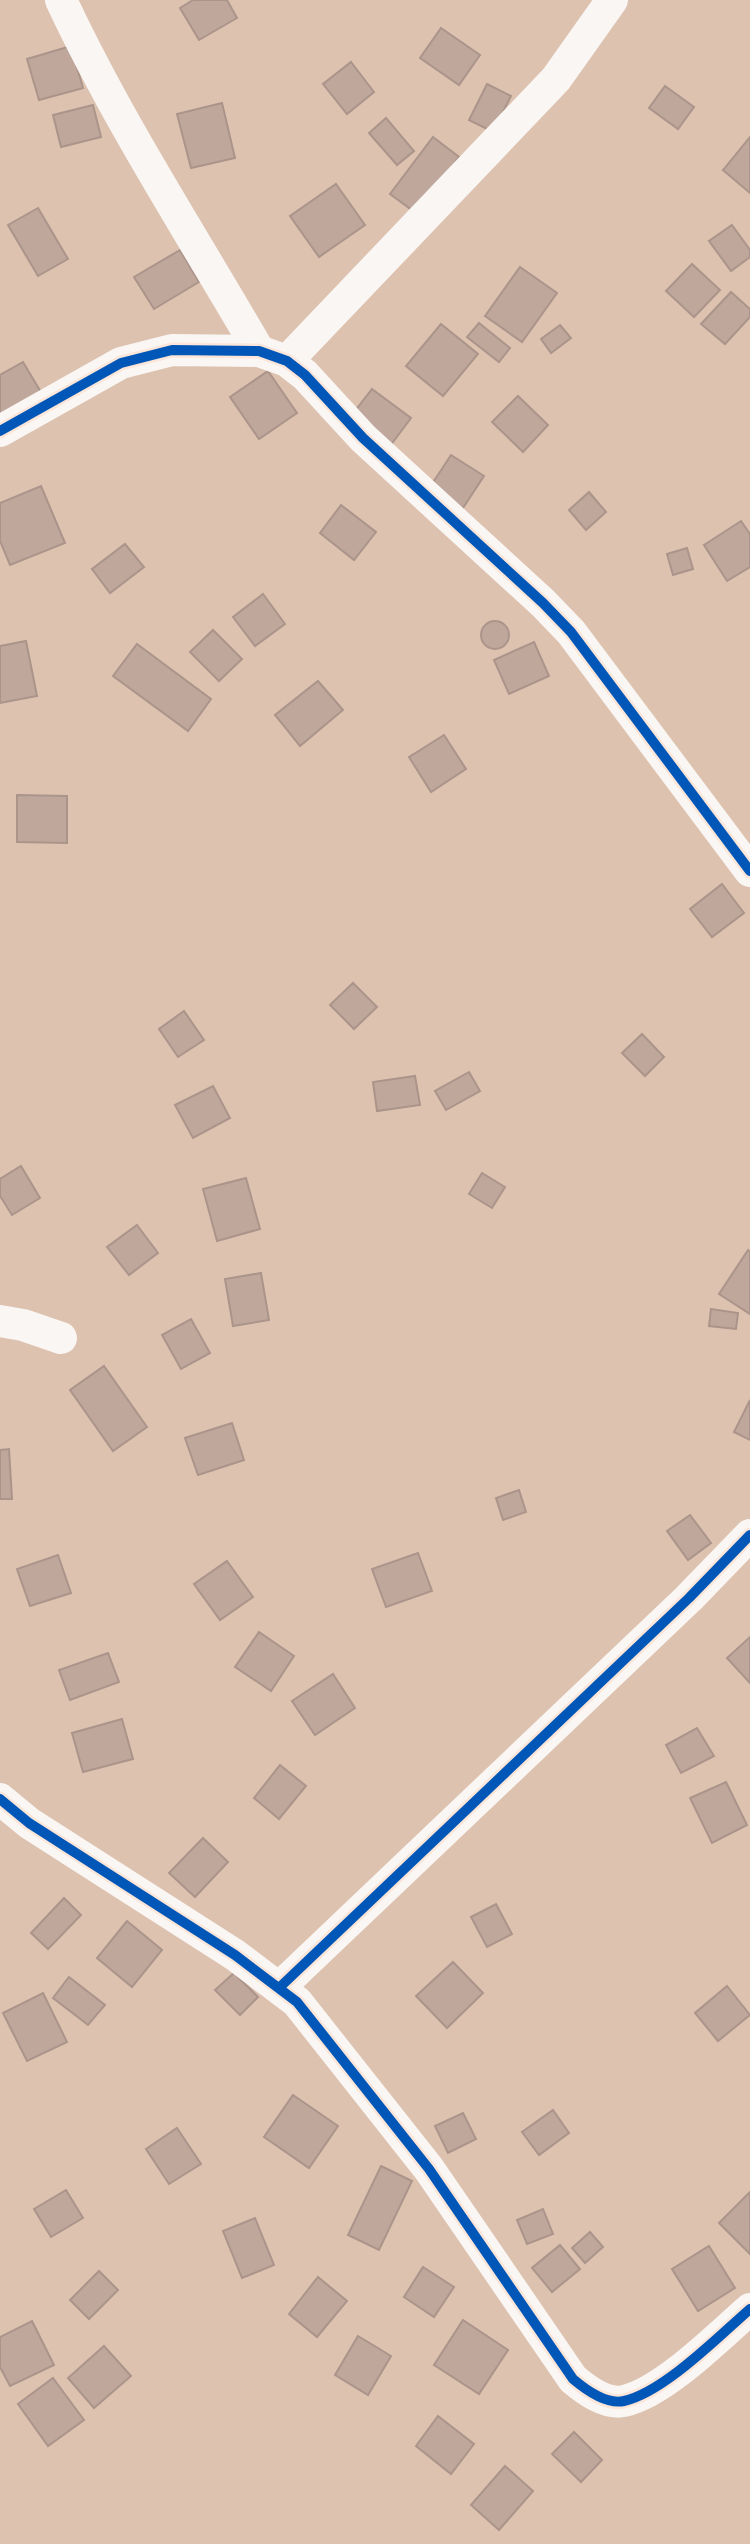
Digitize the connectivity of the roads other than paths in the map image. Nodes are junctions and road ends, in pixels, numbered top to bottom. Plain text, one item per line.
1 (61, 0) edge
2 (612, 0) edge
3 (273, 356) junction
4 (0, 431) edge
5 (750, 871) edge
6 (0, 1321) edge
7 (61, 1338) dead end
8 (750, 1535) edge
9 (0, 1799) edge
10 (280, 1987) junction
11 (750, 2309) edge

1 - 3 street
2 - 3 street
3 - 4 street
3 - 5 street
6 - 7 street
8 - 10 street
9 - 10 street
10 - 11 street

